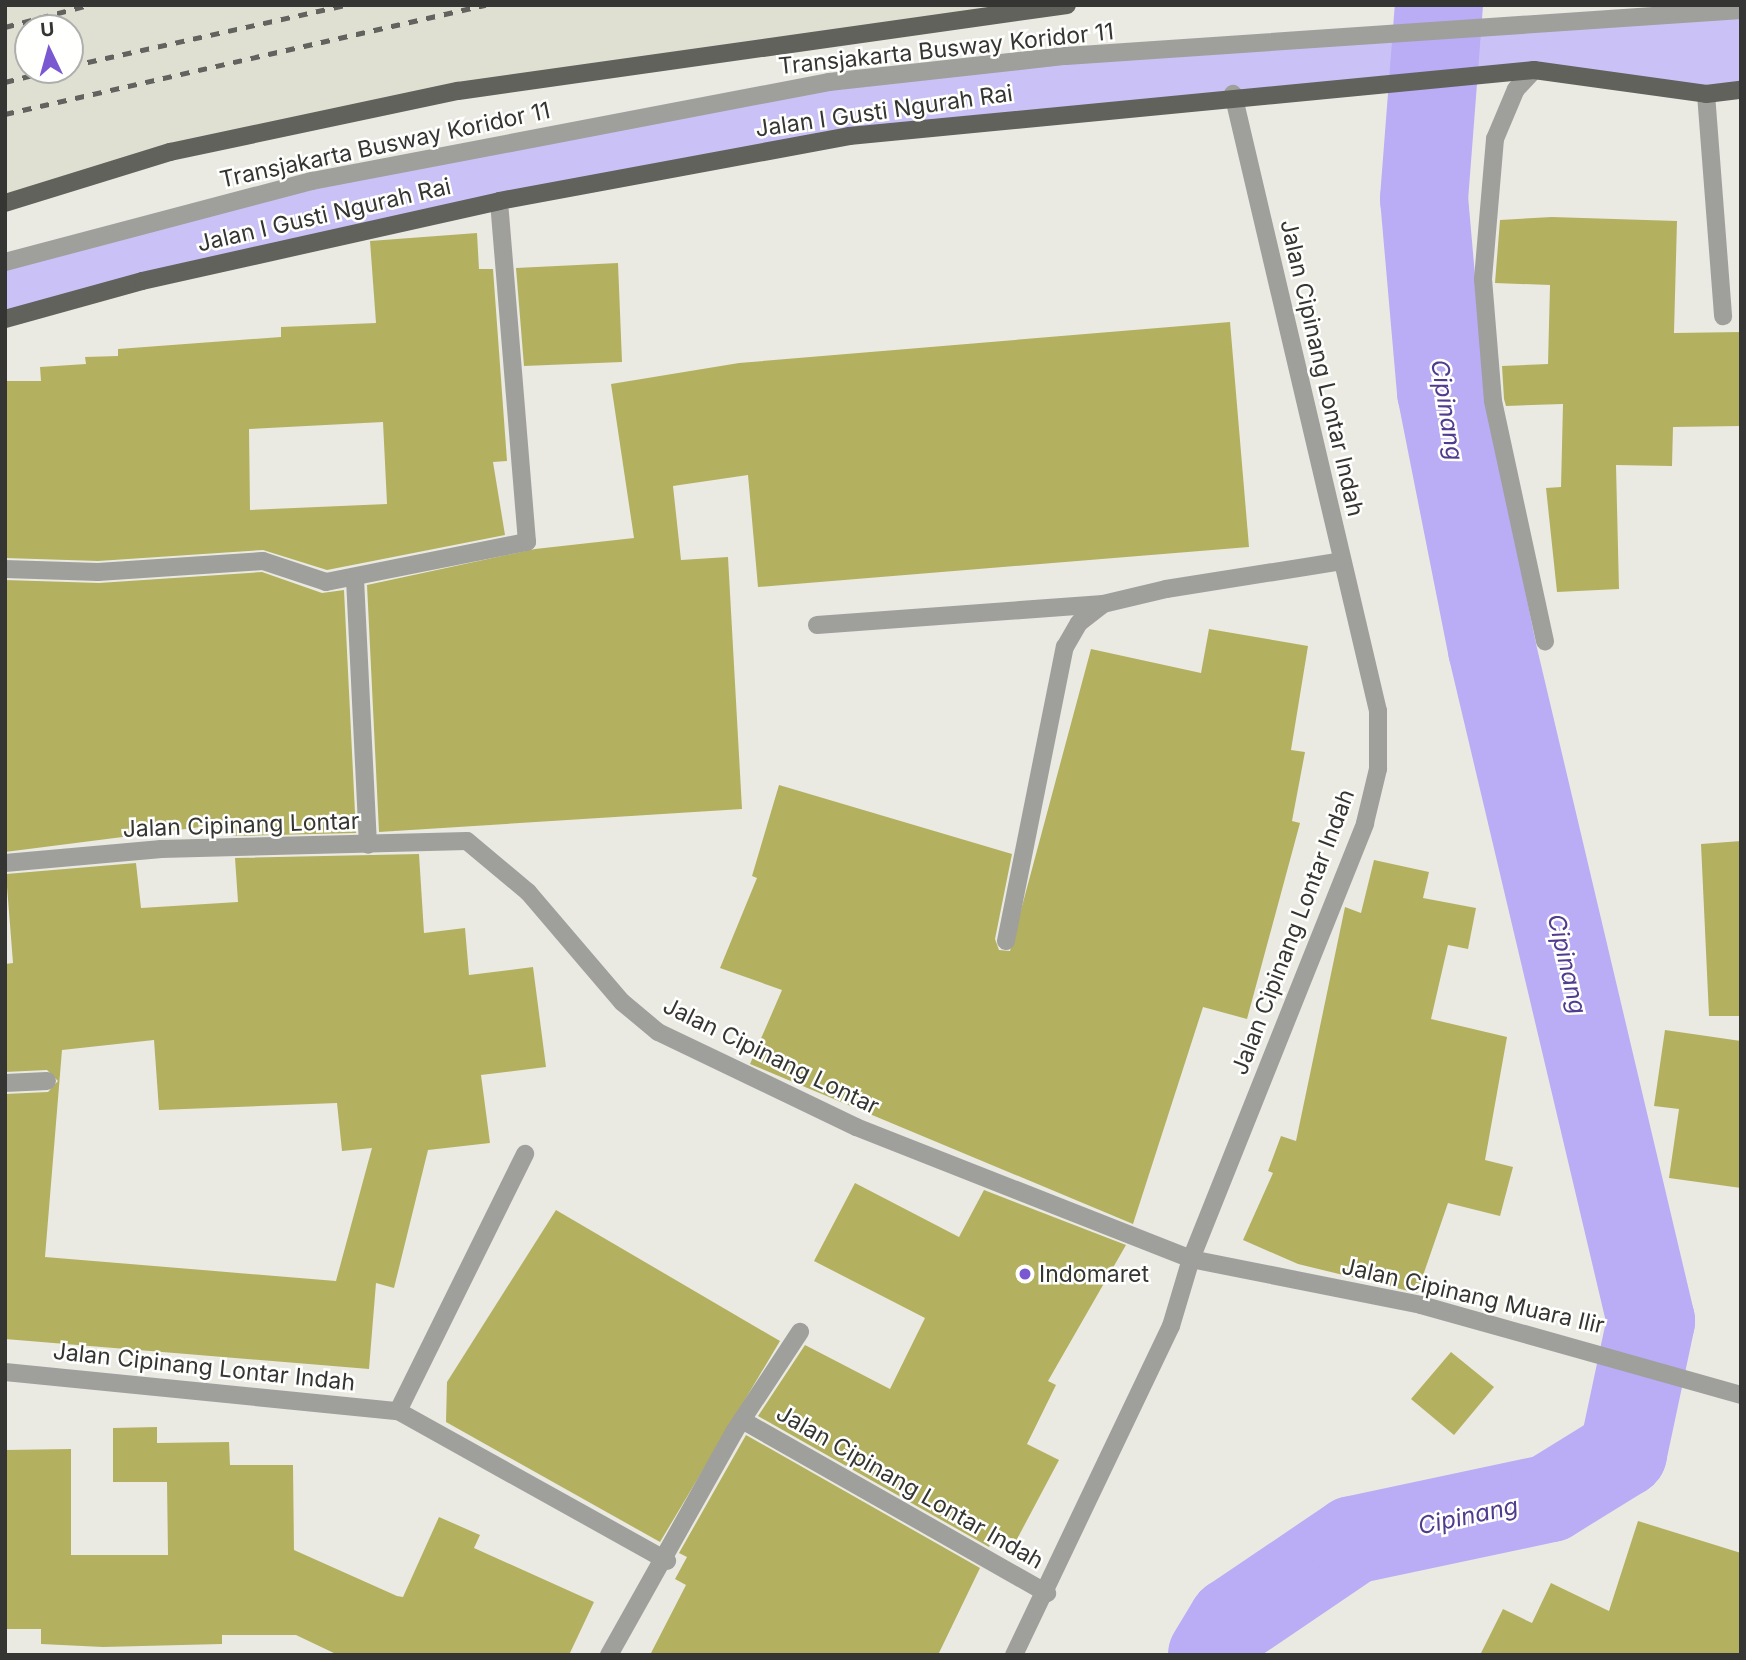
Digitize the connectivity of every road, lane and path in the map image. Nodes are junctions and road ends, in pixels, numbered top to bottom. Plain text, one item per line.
1 (1067, 5) edge
2 (1741, 10) edge
3 (1534, 70) junction
4 (1741, 90) edge
5 (1233, 94) junction
6 (1706, 94) junction
7 (499, 201) junction
8 (5, 203) edge
9 (5, 262) edge
10 (1723, 316) dead end
11 (5, 319) edge
12 (1342, 561) junction
13 (5, 569) edge
14 (355, 579) junction
15 (1103, 604) junction
16 (817, 625) dead end
17 (1545, 640) dead end
18 (368, 845) junction
19 (5, 863) edge
20 (1006, 941) dead end
21 (47, 1081) dead end
22 (5, 1083) edge
23 (525, 1154) dead end
24 (1191, 1259) junction
25 (800, 1332) dead end
26 (5, 1372) edge
27 (1741, 1395) edge
28 (398, 1411) junction
29 (742, 1420) junction
30 (667, 1561) junction
31 (1047, 1593) junction
32 (609, 1655) edge
33 (1014, 1655) edge

1 - 8 main road
2 - 9 street, Transjakarta Busway Koridor 11
3 - 5 main road, Jalan I Gusti Ngurah Rai
3 - 6 main road, Jalan I Gusti Ngurah Rai
3 - 17 street
4 - 6 main road, Jalan I Gusti Ngurah Rai
5 - 7 main road, Jalan I Gusti Ngurah Rai
5 - 12 street, Jalan Cipinang Lontar Indah
6 - 10 street
7 - 11 main road, Jalan I Gusti Ngurah Rai
7 - 14 street
12 - 15 street
12 - 24 street, Jalan Cipinang Lontar Indah
13 - 14 street
14 - 18 street
15 - 16 street
15 - 20 street
18 - 19 street, Jalan Cipinang Lontar
18 - 24 street, Jalan Cipinang Lontar
21 - 22 street
23 - 28 street
24 - 27 street, Jalan Cipinang Muara Ilir
24 - 31 street, Jalan Cipinang Lontar Indah
25 - 29 street
26 - 28 street, Jalan Cipinang Lontar Indah
28 - 30 street, Jalan Cipinang Lontar Indah
29 - 30 street, Jalan Cipinang Lontar Indah
29 - 31 street, Jalan Cipinang Lontar Indah
30 - 32 street, Jalan Cipinang Lontar Indah
31 - 33 street, Jalan Cipinang Lontar Indah

